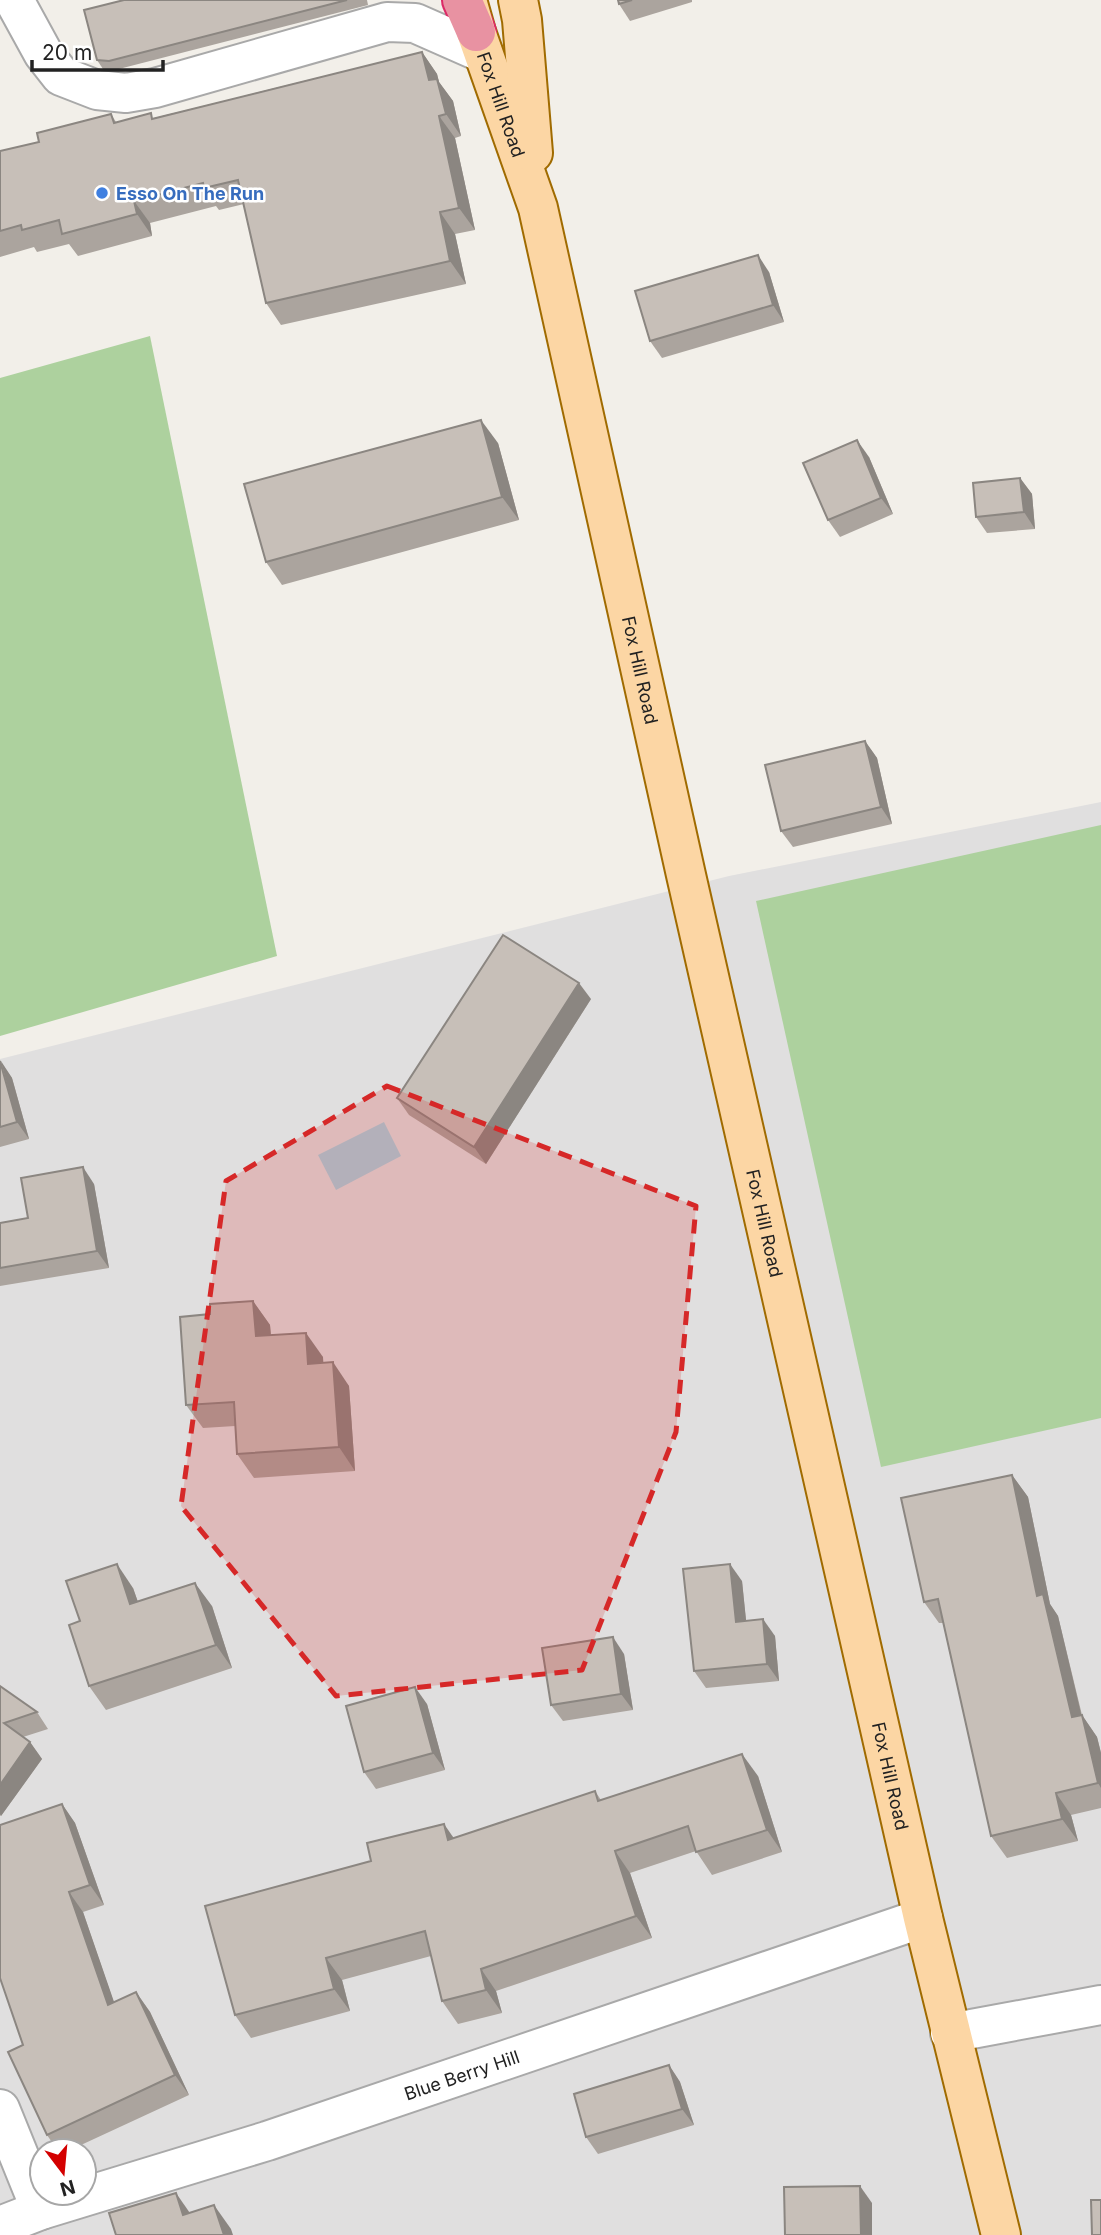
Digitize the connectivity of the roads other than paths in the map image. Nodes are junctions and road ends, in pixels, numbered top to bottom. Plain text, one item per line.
1 (14, 0) edge
2 (518, 0) edge
3 (472, 21) edge
4 (538, 208) junction
5 (923, 1918) junction
6 (1101, 2005) edge
7 (950, 2033) junction
8 (0, 2109) edge
9 (41, 2210) junction
10 (0, 2226) edge
11 (1001, 2235) edge

1 - 3 street
2 - 4 main road, Fox Hill Road
3 - 4 main road, Fox Hill Road
4 - 5 main road, Fox Hill Road
5 - 7 main road, Fox Hill Road
5 - 9 street, Blue Berry Hill
6 - 7 street
7 - 11 main road, Fox Hill Road
8 - 9 street
9 - 10 street, Blue Berry Hill

